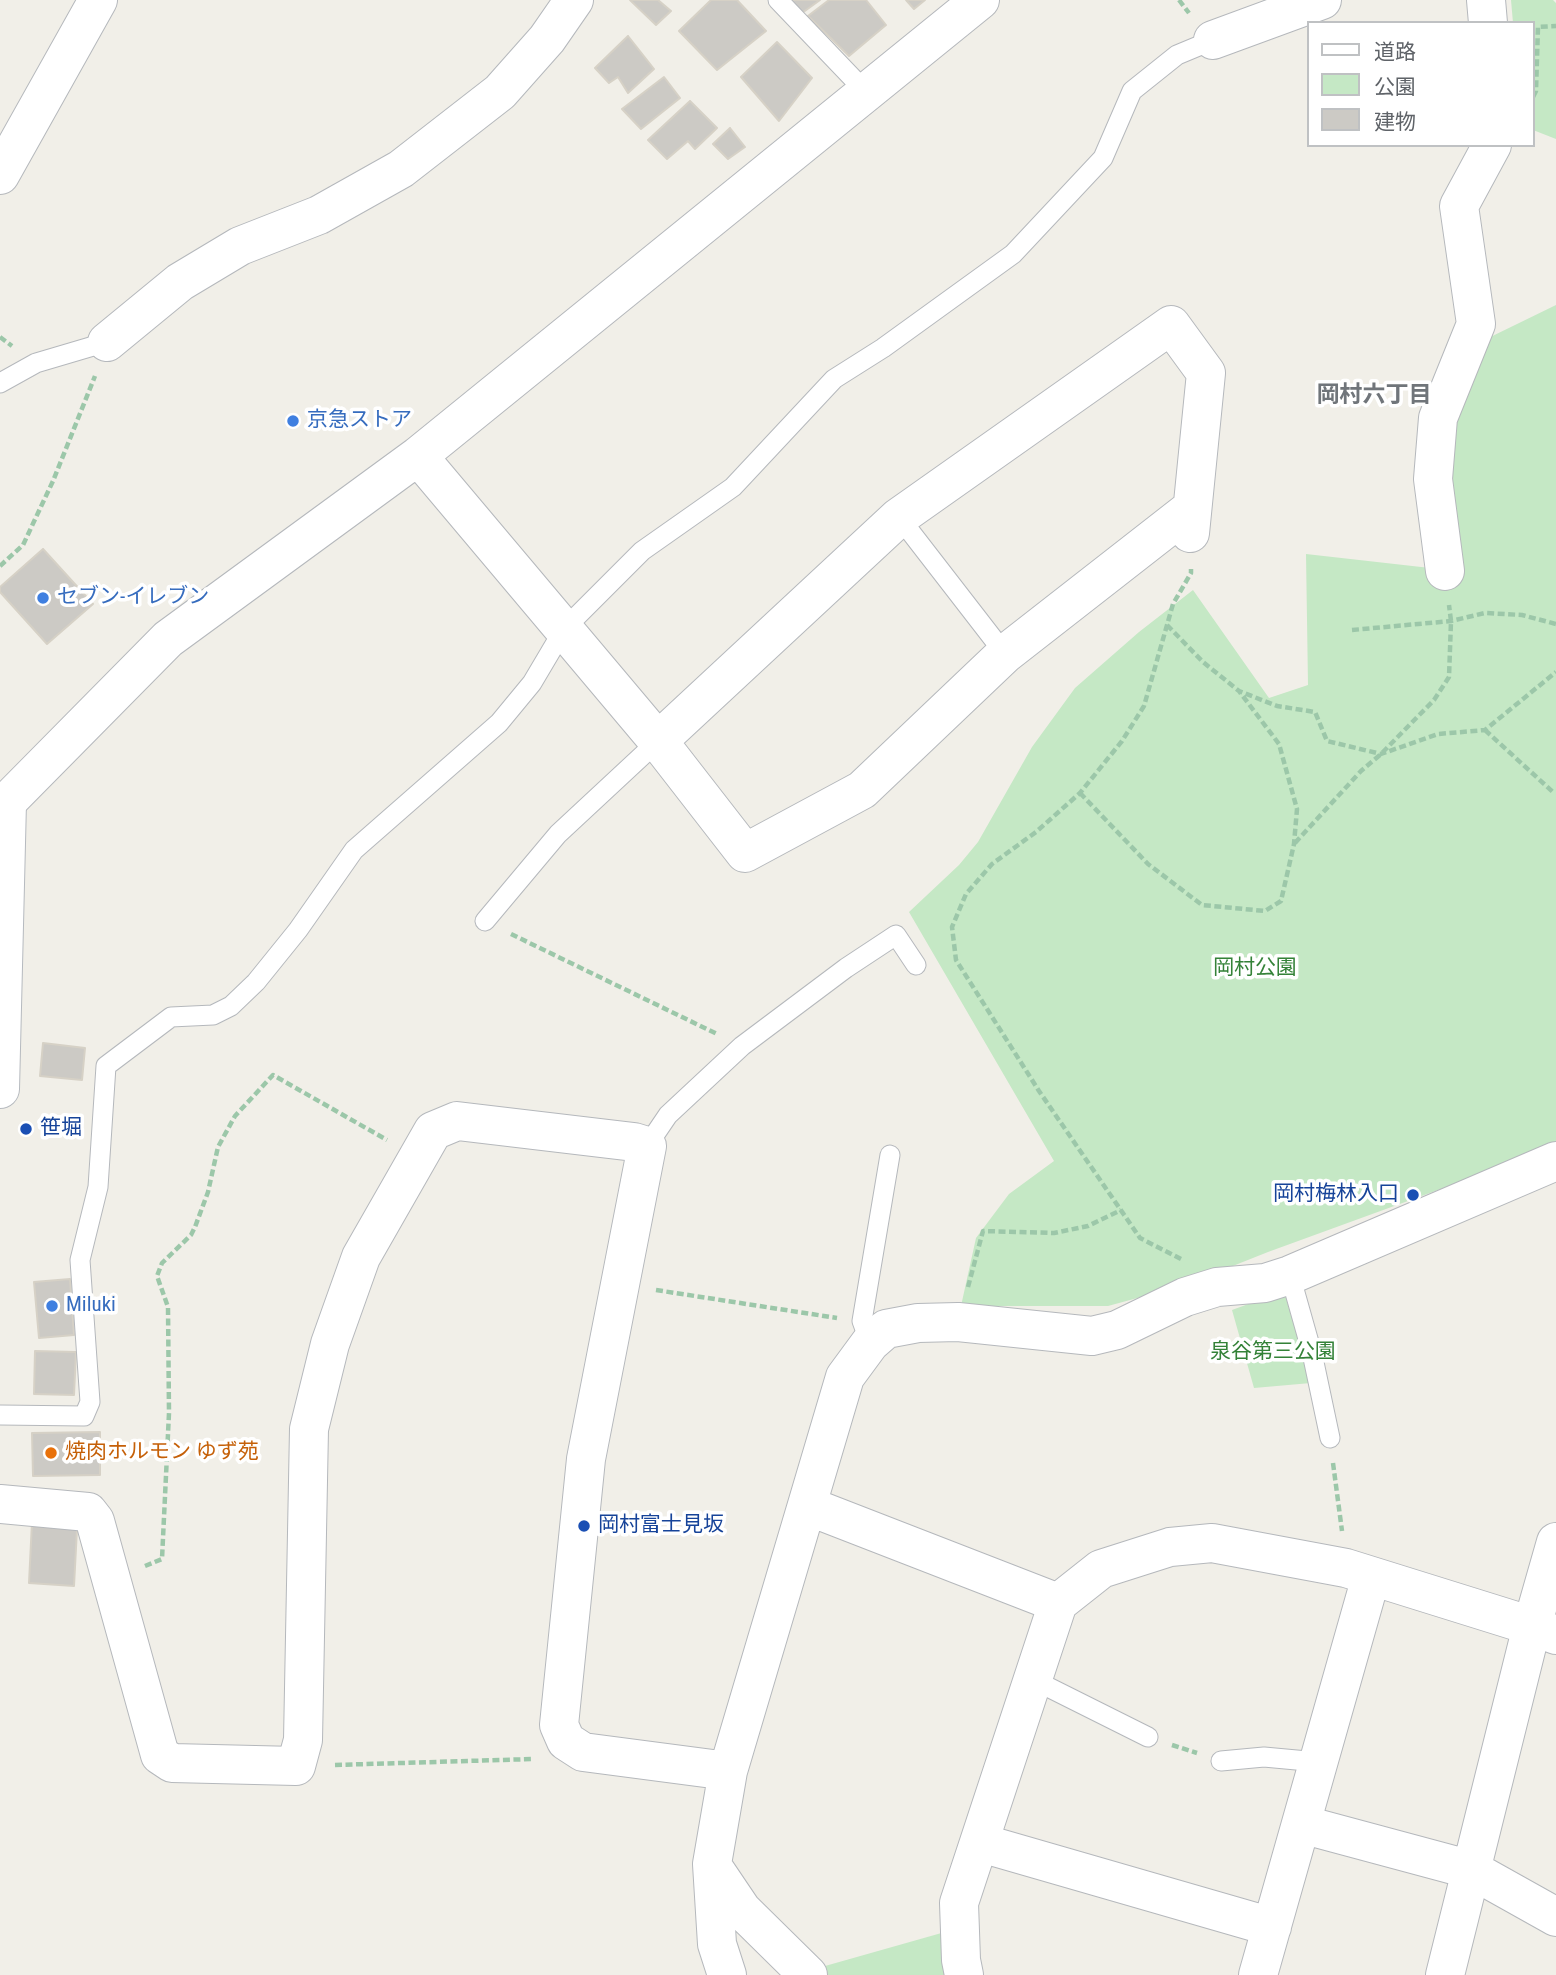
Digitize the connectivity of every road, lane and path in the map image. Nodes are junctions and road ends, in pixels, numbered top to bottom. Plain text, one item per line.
1 (98, 0) edge
2 (574, 0) edge
3 (778, 0) edge
4 (979, 0) edge
5 (1322, 0) edge
6 (1486, 0) edge
7 (1488, 21) edge
8 (1556, 26) edge
9 (1213, 40) joint
10 (865, 91) junction
11 (1535, 93) edge
12 (1491, 147) edge
13 (0, 175) edge
14 (107, 342) junction
15 (0, 383) edge
16 (418, 456) junction
17 (899, 517) junction
18 (1191, 521) junction
19 (0, 566) edge
20 (1445, 570) joint
21 (1451, 621) junction
22 (1556, 624) edge
23 (1167, 625) junction
24 (564, 629) junction
25 (1352, 630) dead end
26 (1005, 654) junction
27 (1556, 672) edge
28 (1239, 691) junction
29 (1485, 730) junction
30 (658, 741) junction
31 (1381, 754) junction
32 (4, 787) edge
33 (1080, 793) junction
34 (1554, 793) dead end
35 (1294, 844) junction
36 (485, 921) joint
37 (916, 965) dead end
38 (742, 1046) junction
39 (1, 1047) edge
40 (0, 1089) edge
41 (647, 1146) junction
42 (890, 1155) dead end
43 (417, 1158) junction
44 (1556, 1161) edge
45 (1121, 1210) junction
46 (1290, 1275) junction
47 (620, 1285) junction
48 (1217, 1287) junction
49 (958, 1322) junction
50 (866, 1332) junction
51 (0, 1415) edge
52 (1330, 1438) joint
53 (0, 1504) edge
54 (808, 1507) junction
55 (1556, 1542) edge
56 (162, 1559) dead end
57 (1359, 1573) junction
58 (1058, 1603) junction
59 (1544, 1630) edge
60 (1034, 1680) junction
61 (1148, 1737) joint
62 (566, 1741) junction
63 (1221, 1761) joint
64 (1318, 1762) junction
65 (296, 1766) junction
66 (728, 1771) junction
67 (1301, 1824) junction
68 (981, 1843) junction
69 (712, 1864) junction
70 (1472, 1870) junction
71 (1556, 1917) edge
72 (1272, 1927) junction
73 (727, 1975) edge
74 (808, 1975) edge
75 (964, 1975) edge
76 (1258, 1975) edge
77 (1445, 1975) edge

1 - 13 street
2 - 14 street
3 - 10 lane
4 - 10 street
5 - 9 street
6 - 7 street
8 - 11 path
9 - 24 lane
10 - 16 street
12 - 20 street
14 - 15 lane
14 - 19 path
16 - 24 street
16 - 32 street
17 - 18 street
17 - 26 lane
17 - 30 street
18 - 23 path
18 - 26 street
20 - 21 path
21 - 22 path
21 - 25 path
21 - 31 path
23 - 28 path
23 - 33 path
24 - 30 street
24 - 51 lane
26 - 30 street
27 - 29 path
28 - 31 path
28 - 35 path
29 - 31 path
29 - 34 path
30 - 36 lane
31 - 35 path
32 - 39 street
33 - 35 path
33 - 45 path
36 - 38 path
37 - 38 lane
38 - 41 lane
39 - 40 street
41 - 43 street
41 - 47 street
42 - 50 lane
43 - 56 path
43 - 65 street
44 - 46 street
45 - 48 path
45 - 49 path
46 - 48 street
46 - 52 lane
47 - 50 path
47 - 62 street
48 - 49 street
49 - 50 street
50 - 54 street
52 - 57 path
53 - 65 street
54 - 58 street
54 - 66 street
55 - 59 street
57 - 58 street
57 - 59 street
57 - 64 street
58 - 60 street
59 - 70 street
60 - 61 lane
60 - 68 street
61 - 63 path
62 - 65 path
62 - 66 street
63 - 64 lane
64 - 67 street
66 - 69 street
67 - 70 street
67 - 72 street
68 - 72 street
68 - 75 street
69 - 73 street
69 - 74 street
70 - 71 street
70 - 77 street
72 - 76 street

